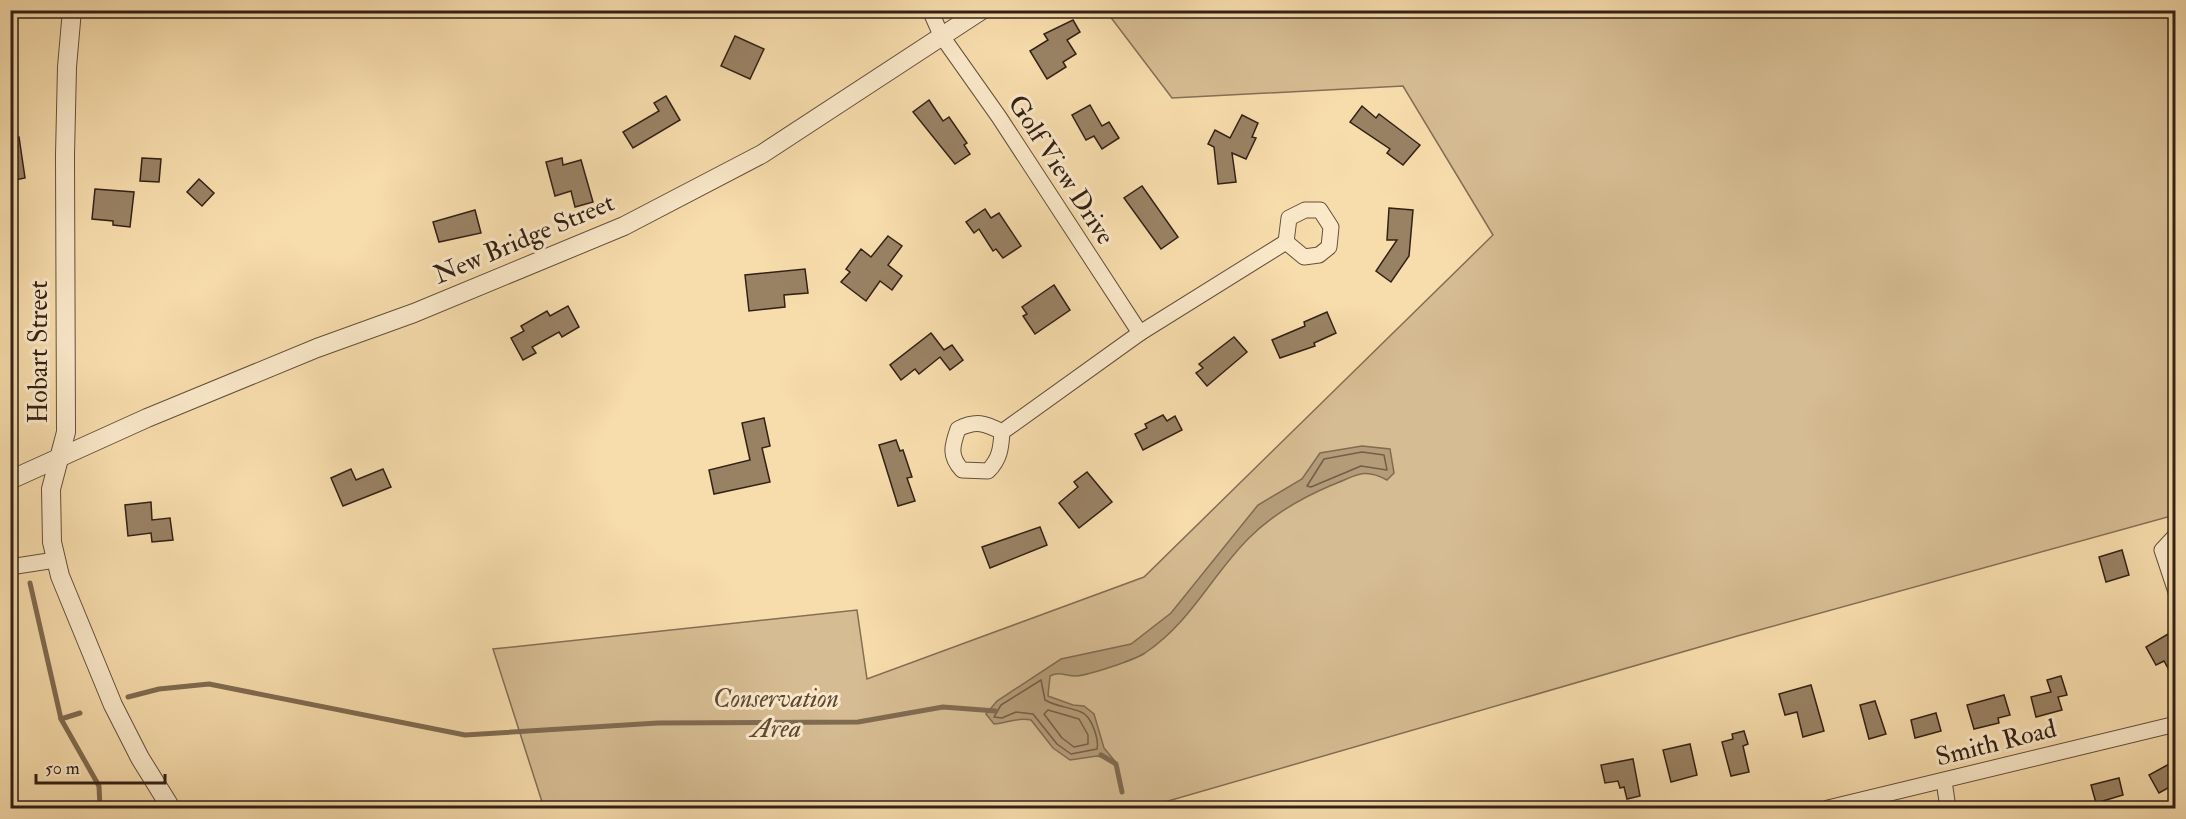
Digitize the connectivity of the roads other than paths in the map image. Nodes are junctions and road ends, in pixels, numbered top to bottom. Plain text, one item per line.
1 (72, 10) edge
2 (930, 10) edge
3 (982, 10) edge
4 (941, 35) junction
5 (1286, 242) dead end
6 (1140, 333) junction
7 (1002, 432) dead end
8 (57, 459) junction
9 (10, 480) edge
10 (2175, 535) edge
11 (55, 560) junction
12 (10, 567) edge
13 (2175, 592) edge
14 (2175, 724) edge
15 (1944, 781) junction
16 (171, 808) edge
17 (1828, 808) edge
18 (1948, 808) edge

1 - 8 street, Hobart Street
2 - 4 street, Golf View Drive
3 - 4 street, New Bridge Street
4 - 6 street, Golf View Drive
4 - 8 street, New Bridge Street
5 - 6 street
6 - 7 street
8 - 9 street, New Bridge Street
8 - 11 street, Hobart Street
10 - 13 street
11 - 12 street
11 - 16 street, Hobart Street
14 - 15 street, Smith Road
15 - 17 street, Smith Road
15 - 18 street

